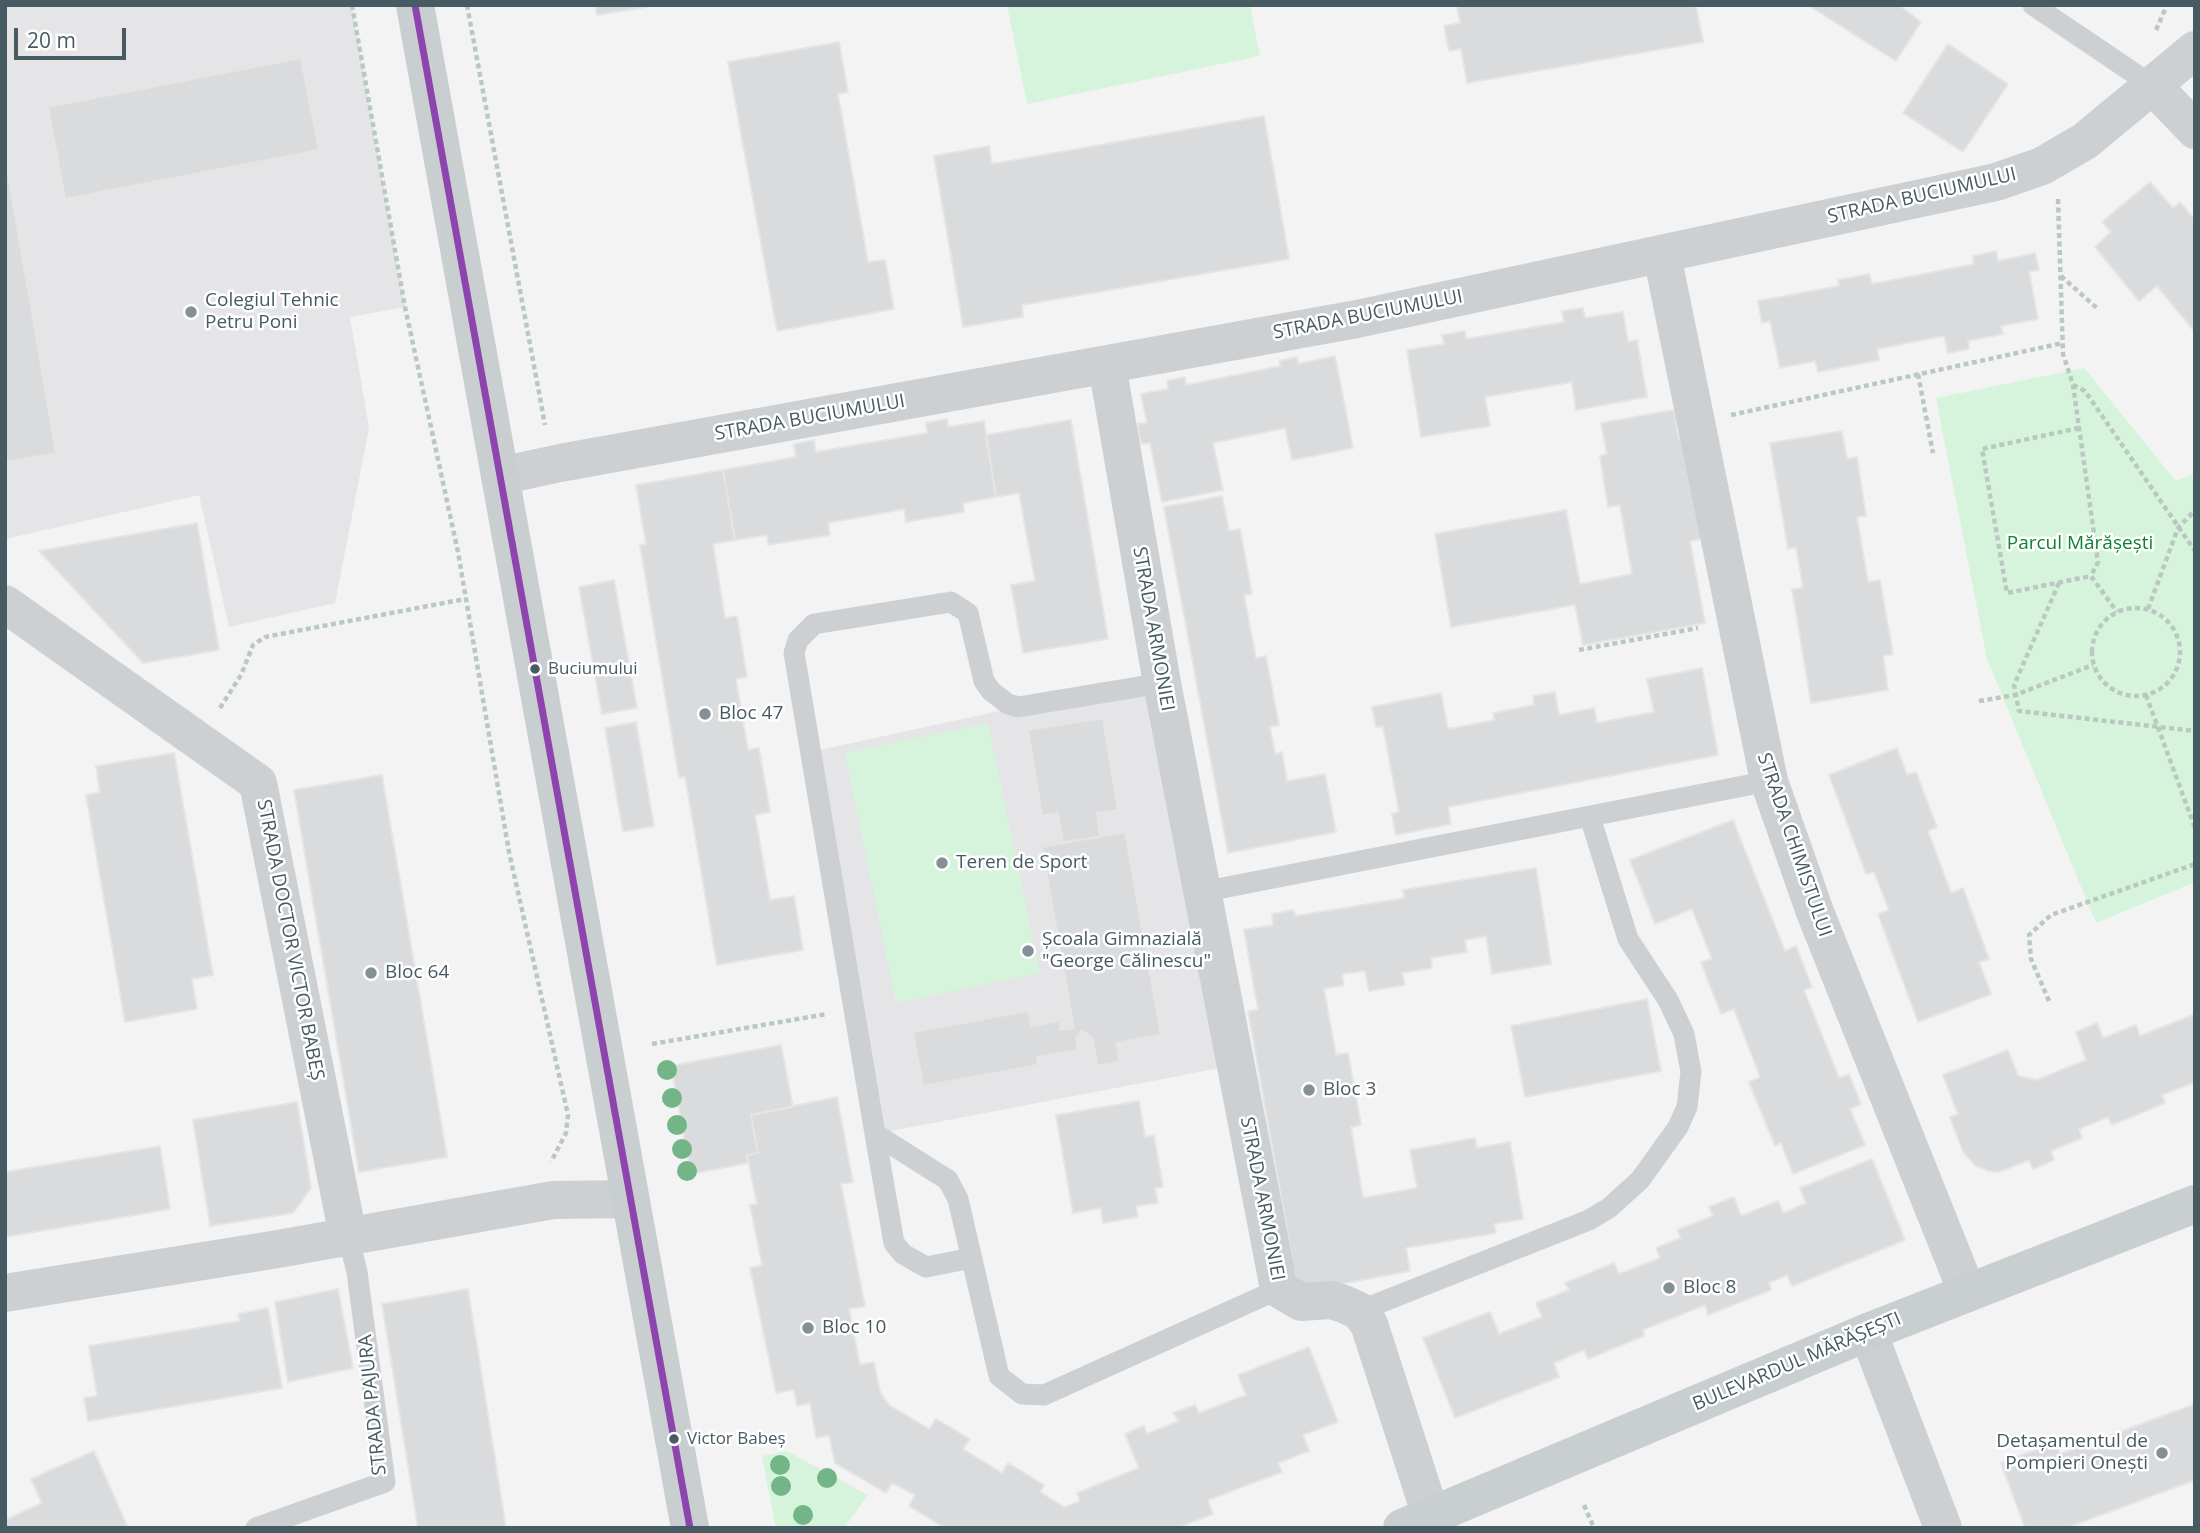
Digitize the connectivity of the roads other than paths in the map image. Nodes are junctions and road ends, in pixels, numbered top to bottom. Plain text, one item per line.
1 (415, 5) edge
2 (2034, 5) edge
3 (2195, 50) edge
4 (2153, 86) junction
5 (2195, 130) edge
6 (1662, 255) junction
7 (1107, 365) junction
8 (500, 476) junction
9 (5, 604) edge
10 (1162, 683) junction
11 (1769, 781) junction
12 (1590, 817) junction
13 (1202, 892) junction
14 (875, 1134) junction
15 (630, 1199) junction
16 (2195, 1204) edge
17 (348, 1236) junction
18 (972, 1258) junction
19 (1279, 1289) junction
20 (1967, 1292) junction
21 (5, 1293) edge
22 (1359, 1311) junction
23 (1868, 1332) junction
24 (1416, 1522) edge
25 (256, 1528) edge
26 (690, 1528) edge
27 (1943, 1528) edge

1 - 8 main road
2 - 4 lane
3 - 4 street, STRADA BUCIUMULUI
4 - 5 street
4 - 6 street, STRADA BUCIUMULUI
6 - 7 street, STRADA BUCIUMULUI
6 - 11 street, STRADA CHIMISTULUI
7 - 8 street, STRADA BUCIUMULUI
7 - 10 street, STRADA ARMONIEI
8 - 15 main road
9 - 17 street, STRADA DOCTOR VICTOR BABEȘ
10 - 13 street, STRADA ARMONIEI
10 - 14 lane
11 - 12 lane
11 - 20 street, STRADA CHIMISTULUI
12 - 13 lane
12 - 22 lane
13 - 19 street, STRADA ARMONIEI
14 - 18 lane
14 - 18 lane
15 - 17 street
15 - 26 main road
16 - 20 main road, BULEVARDUL MĂRĂȘEȘTI
17 - 21 street
17 - 25 lane, STRADA PAJURA
18 - 19 lane
19 - 22 street, STRADA ARMONIEI
20 - 23 main road, BULEVARDUL MĂRĂȘEȘTI
22 - 24 street
23 - 24 main road, BULEVARDUL MĂRĂȘEȘTI
23 - 27 street

